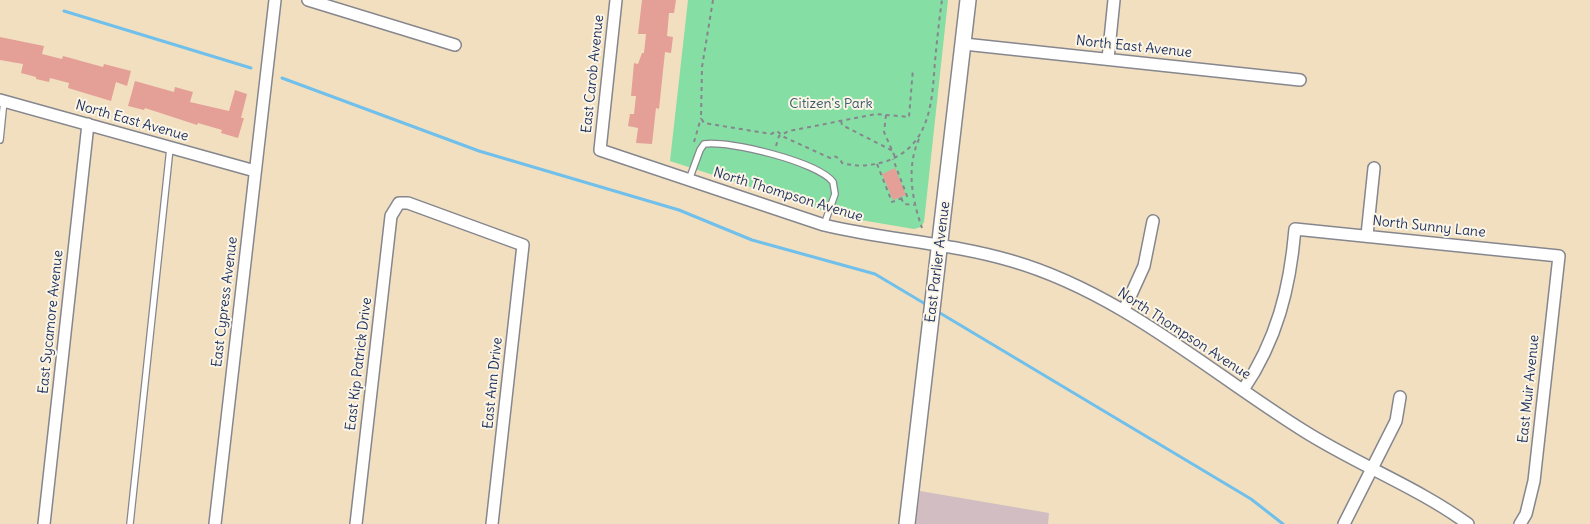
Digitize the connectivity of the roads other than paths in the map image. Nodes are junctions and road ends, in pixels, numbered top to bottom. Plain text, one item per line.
1 (275, 0) edge
2 (308, 0) edge
3 (616, 0) edge
4 (968, 0) edge
5 (1114, 0) edge
6 (964, 44) junction
7 (454, 45) dead end
8 (1108, 59) junction
9 (1300, 80) dead end
10 (2, 100) edge
11 (88, 124) junction
12 (0, 140) edge
13 (170, 148) junction
14 (600, 150) joint
15 (1374, 168) dead end
16 (255, 171) junction
17 (689, 180) junction
18 (1154, 221) dead end
19 (824, 225) junction
20 (1367, 235) junction
21 (524, 245) joint
22 (940, 246) junction
23 (1559, 256) joint
24 (1124, 310) junction
25 (1243, 390) junction
26 (1400, 397) dead end
27 (1372, 468) junction
28 (44, 524) edge
29 (130, 524) edge
30 (215, 524) edge
31 (356, 524) edge
32 (492, 524) edge
33 (907, 524) edge
34 (1344, 524) edge
35 (1468, 524) edge
36 (1520, 524) edge

1 - 16 street, East Cypress Avenue
2 - 7 street
3 - 14 street, East Carob Avenue
4 - 6 street, East Parlier Avenue
5 - 8 street
6 - 8 street, North East Avenue
6 - 22 street, East Parlier Avenue
8 - 9 street, North East Avenue
10 - 11 street, North East Avenue
10 - 12 lane
11 - 13 street, North East Avenue
11 - 28 street, East Sycamore Avenue
13 - 16 street, North East Avenue
13 - 29 lane
14 - 17 street, North Thompson Avenue
15 - 20 street
16 - 30 street, East Cypress Avenue
17 - 19 street, North Thompson Avenue
17 - 19 lane
18 - 24 street
19 - 22 street, North Thompson Avenue
20 - 23 street, North Sunny Lane
20 - 25 street, North Sunny Lane
21 - 31 street, East Kip Patrick Drive
21 - 32 street, East Ann Drive
22 - 24 street, North Thompson Avenue
22 - 33 street, East Parlier Avenue
23 - 36 street, East Muir Avenue
24 - 25 street, North Thompson Avenue
25 - 27 street, North Thompson Avenue
26 - 27 street
27 - 34 street
27 - 35 street, North Thompson Avenue

